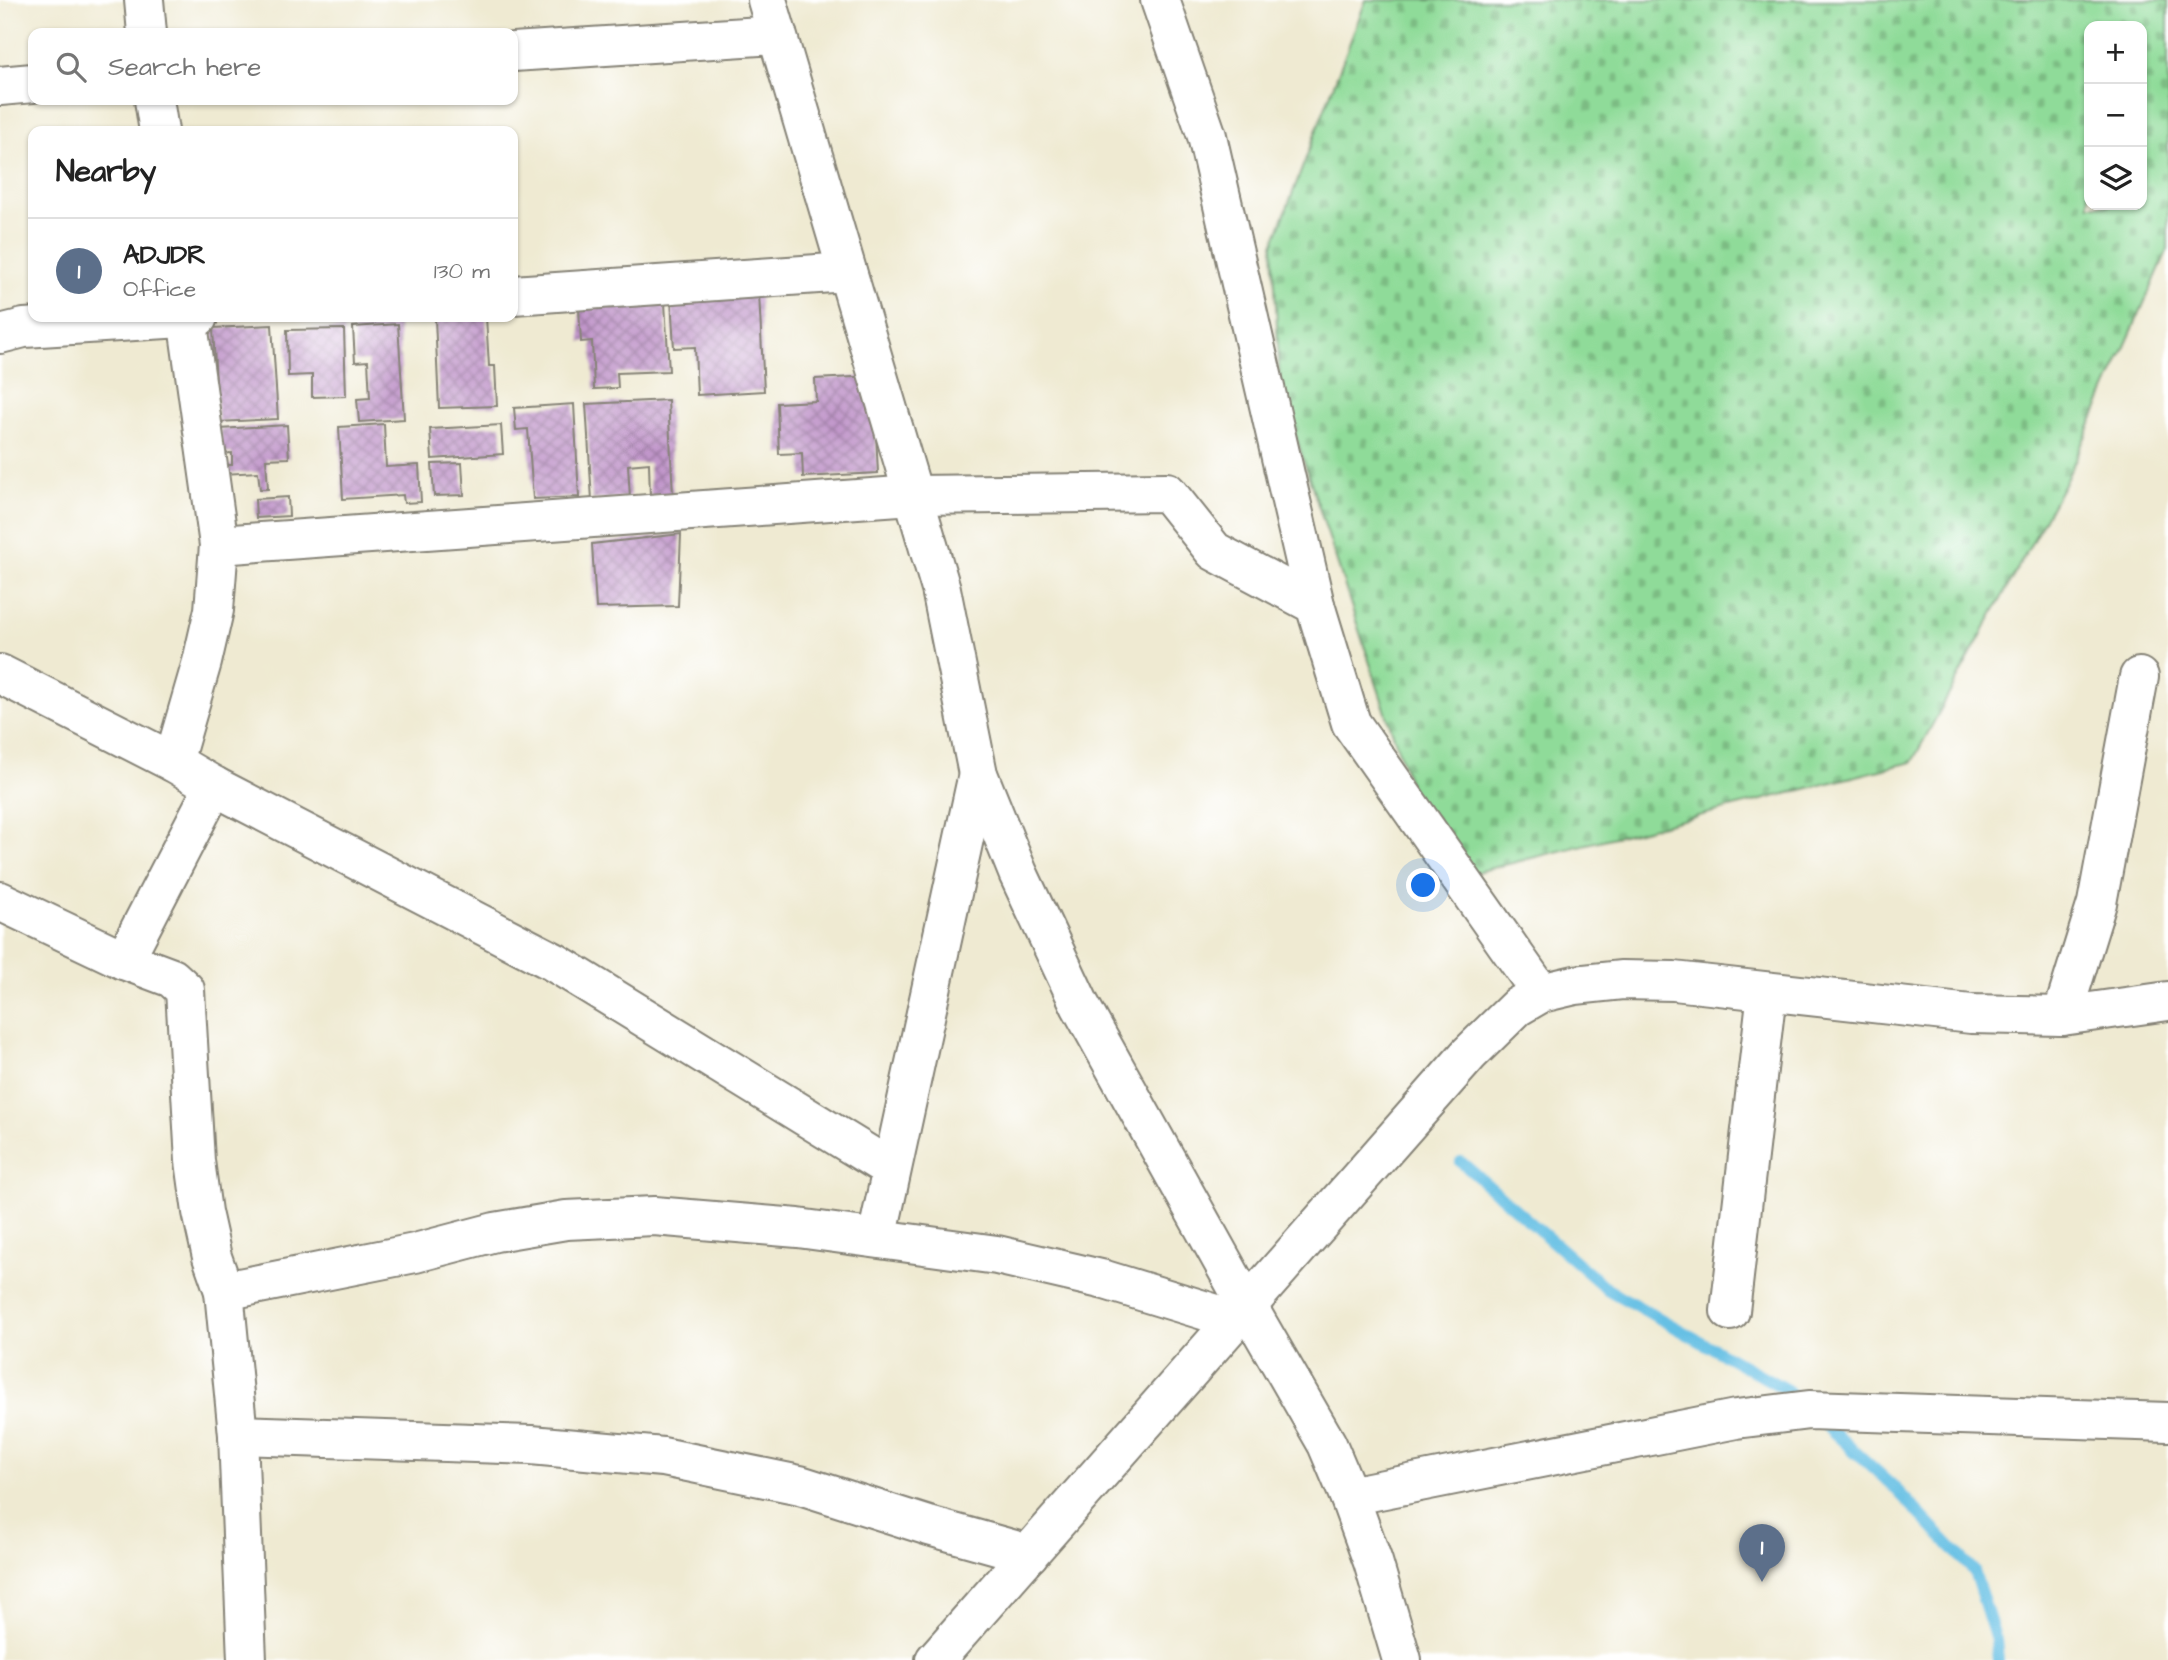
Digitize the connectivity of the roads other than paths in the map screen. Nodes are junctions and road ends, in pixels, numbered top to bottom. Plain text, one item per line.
1 (144, 0) edge
2 (1160, 0) edge
3 (772, 18) edge
4 (147, 28) edge
5 (518, 51) edge
6 (28, 83) edge
7 (0, 86) edge
8 (155, 105) edge
9 (158, 126) edge
10 (847, 272) junction
11 (518, 295) edge
12 (113, 322) edge
13 (188, 322) edge
14 (0, 334) edge
15 (913, 495) junction
16 (219, 545) junction
17 (1315, 605) junction
18 (0, 674) edge
19 (2139, 677) dead end
20 (173, 762) junction
21 (978, 774) junction
22 (214, 786) junction
23 (0, 901) edge
24 (124, 960) junction
25 (1767, 992) junction
26 (1541, 993) junction
27 (2165, 1000) edge
28 (2062, 1016) junction
29 (891, 1169) junction
30 (877, 1238) junction
31 (224, 1291) junction
32 (1730, 1311) dead end
33 (1242, 1314) junction
34 (2168, 1422) edge
35 (238, 1435) junction
36 (1349, 1496) junction
37 (1029, 1554) junction
38 (247, 1660) edge
39 (935, 1660) edge
40 (1402, 1660) edge

1 - 4 street
2 - 17 street
3 - 5 street
3 - 10 street
6 - 7 street
8 - 9 street
10 - 11 street
10 - 15 street
12 - 14 street
13 - 16 street
15 - 16 street
15 - 17 street
15 - 21 street
16 - 20 street
17 - 26 street
18 - 20 street
19 - 28 street
20 - 22 street
21 - 29 street
21 - 33 street
22 - 24 street
22 - 29 street
23 - 24 street
24 - 31 street
25 - 26 street
25 - 28 street
25 - 32 street
26 - 33 street
27 - 28 street
29 - 30 street
30 - 31 street
30 - 33 street
31 - 35 street
33 - 36 street
33 - 37 street
34 - 36 street
35 - 37 street
35 - 38 street
36 - 40 street
37 - 39 street

